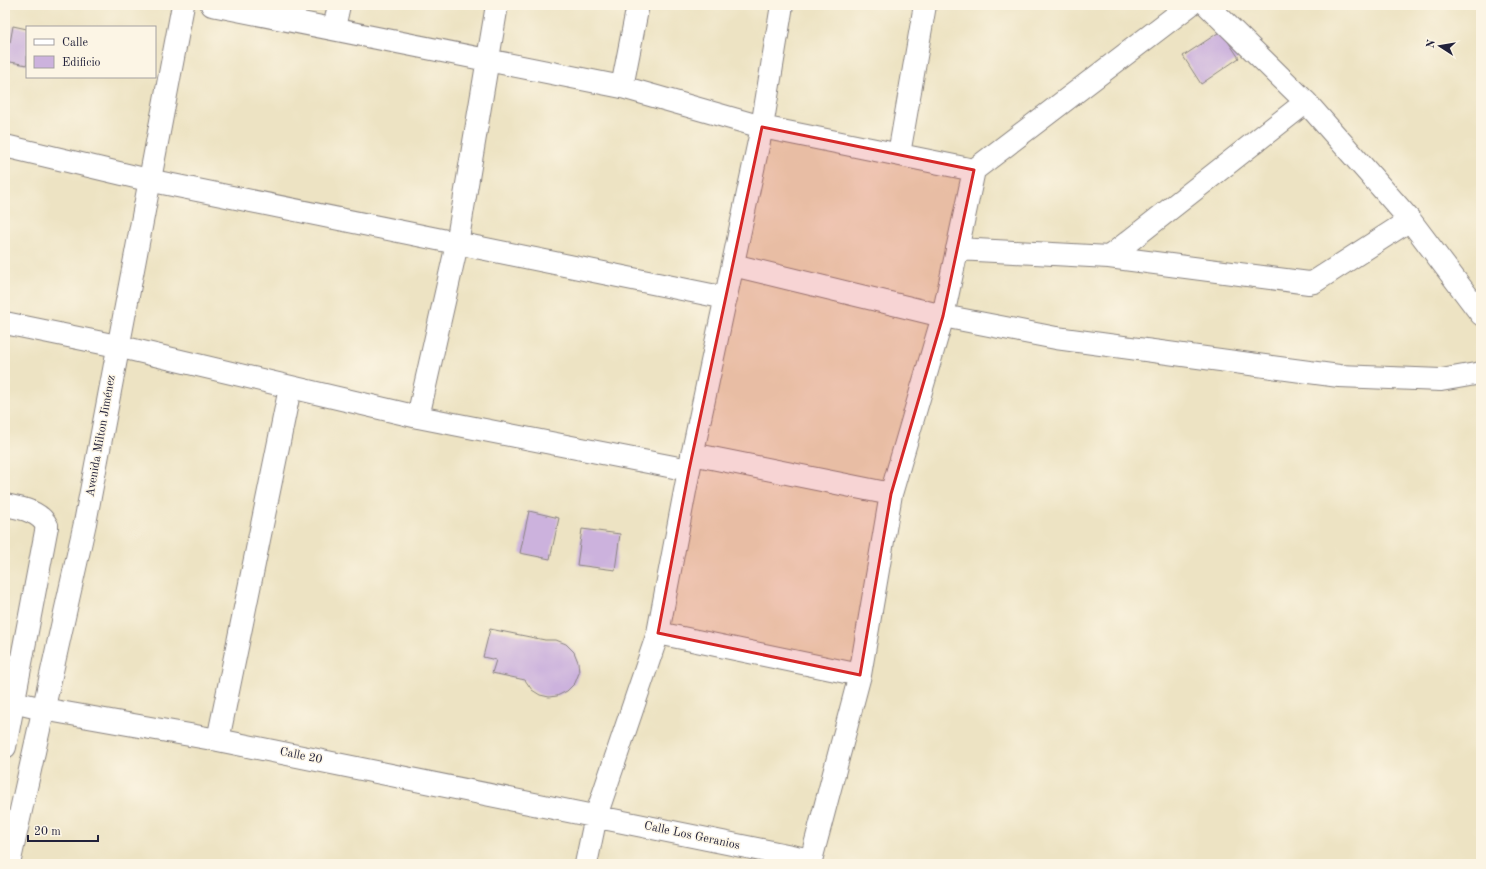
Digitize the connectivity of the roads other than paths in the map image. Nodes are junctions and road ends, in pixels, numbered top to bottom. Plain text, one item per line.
1 (183, 5) edge
2 (212, 5) edge
3 (339, 5) edge
4 (497, 5) edge
5 (638, 5) edge
6 (782, 5) edge
7 (925, 5) edge
8 (1190, 5) edge
9 (1207, 5) edge
10 (334, 28) junction
11 (487, 61) junction
12 (622, 86) junction
13 (1306, 102) junction
14 (762, 127) junction
15 (5, 146) edge
16 (899, 154) junction
17 (974, 170) junction
18 (148, 180) junction
19 (1410, 220) junction
20 (457, 244) junction
21 (957, 249) junction
22 (1109, 258) junction
23 (732, 265) junction
24 (726, 298) junction
25 (1481, 314) edge
26 (943, 316) junction
27 (5, 323) edge
28 (117, 346) junction
29 (1481, 373) edge
30 (290, 388) junction
31 (418, 417) junction
32 (691, 462) junction
33 (891, 494) junction
34 (5, 505) edge
35 (658, 633) junction
36 (860, 675) junction
37 (10, 701) edge
38 (43, 709) junction
39 (218, 740) junction
40 (5, 748) edge
41 (596, 816) junction
42 (811, 862) edge
43 (9, 864) edge
44 (586, 864) edge

1 - 18 street, Avenida Milton Jiménez
2 - 10 street
3 - 10 street
4 - 11 street
5 - 12 street
6 - 14 street
7 - 16 street
8 - 17 street
9 - 13 street
10 - 11 street
11 - 12 street
11 - 20 street
12 - 14 street
13 - 19 street
13 - 22 street
14 - 16 street
14 - 23 street
15 - 18 street
16 - 17 street
17 - 21 street
18 - 20 street
18 - 28 street, Avenida Milton Jiménez
19 - 22 street
19 - 25 street
20 - 24 street
20 - 31 street
21 - 22 street
21 - 26 street
23 - 24 street
23 - 26 street
24 - 32 street
26 - 29 street
26 - 33 street
27 - 28 street
28 - 30 street
28 - 38 street, Avenida Milton Jiménez
30 - 31 street
30 - 39 street
31 - 32 street
32 - 33 street
32 - 35 street
33 - 36 street
34 - 37 street
35 - 36 street
35 - 41 street
36 - 42 street
37 - 38 street, Calle 20
37 - 40 street
38 - 39 street, Calle 20
38 - 43 street, Avenida Milton Jiménez
39 - 41 street, Calle 20
41 - 42 street, Calle Los Geranios
41 - 44 street

